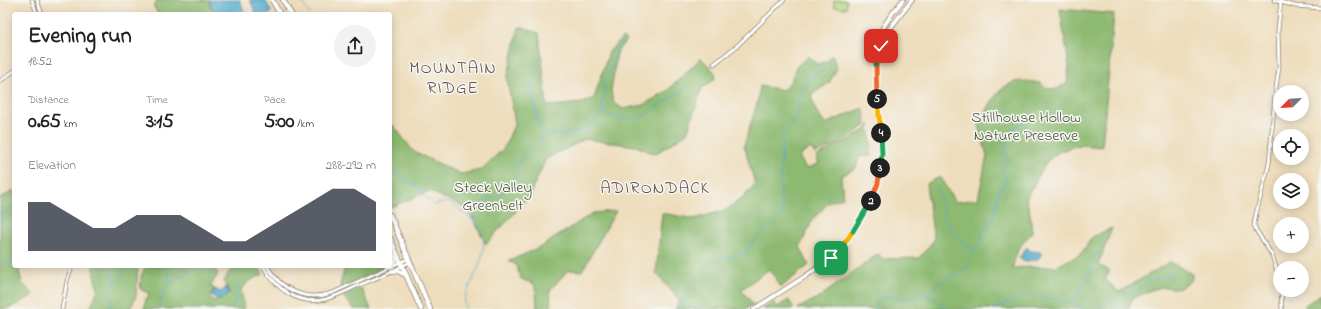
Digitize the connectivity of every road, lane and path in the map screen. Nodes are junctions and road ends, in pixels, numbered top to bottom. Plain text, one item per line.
1 (32, 0) edge
2 (37, 0) edge
3 (272, 0) edge
4 (283, 0) edge
5 (784, 0) edge
6 (903, 0) edge
7 (912, 0) edge
8 (1274, 0) edge
9 (1280, 1) edge
10 (276, 7) junction
11 (1321, 8) edge
12 (36, 12) edge
13 (41, 12) edge
14 (276, 12) edge
15 (279, 12) edge
16 (290, 12) edge
17 (888, 18) junction
18 (892, 25) junction
19 (876, 63) junction
20 (714, 64) dead end
21 (12, 72) edge
22 (0, 81) edge
23 (392, 220) edge
24 (392, 243) edge
25 (396, 254) junction
26 (409, 260) junction
27 (1274, 261) edge
28 (401, 264) junction
29 (71, 268) edge
30 (264, 268) edge
31 (268, 268) edge
32 (392, 268) junction
33 (406, 275) junction
34 (368, 280) junction
35 (1281, 297) edge
36 (62, 309) edge
37 (421, 309) edge
38 (430, 309) edge
39 (754, 309) edge
40 (1282, 309) edge

1 - 12 street
2 - 13 street
3 - 10 highway
4 - 16 highway
5 - 20 street
6 - 17 main road
7 - 18 main road
8 - 9 street
9 - 11 street
9 - 27 street
10 - 14 highway
10 - 15 highway
17 - 18 main road
17 - 19 main road
18 - 19 main road
19 - 39 main road
21 - 22 street
23 - 26 highway
24 - 25 highway
25 - 28 highway
25 - 32 highway
26 - 28 street
26 - 38 highway
28 - 32 street
28 - 33 highway
29 - 36 street
30 - 34 street
31 - 34 street
32 - 33 highway
32 - 34 street
33 - 37 highway
35 - 40 street

